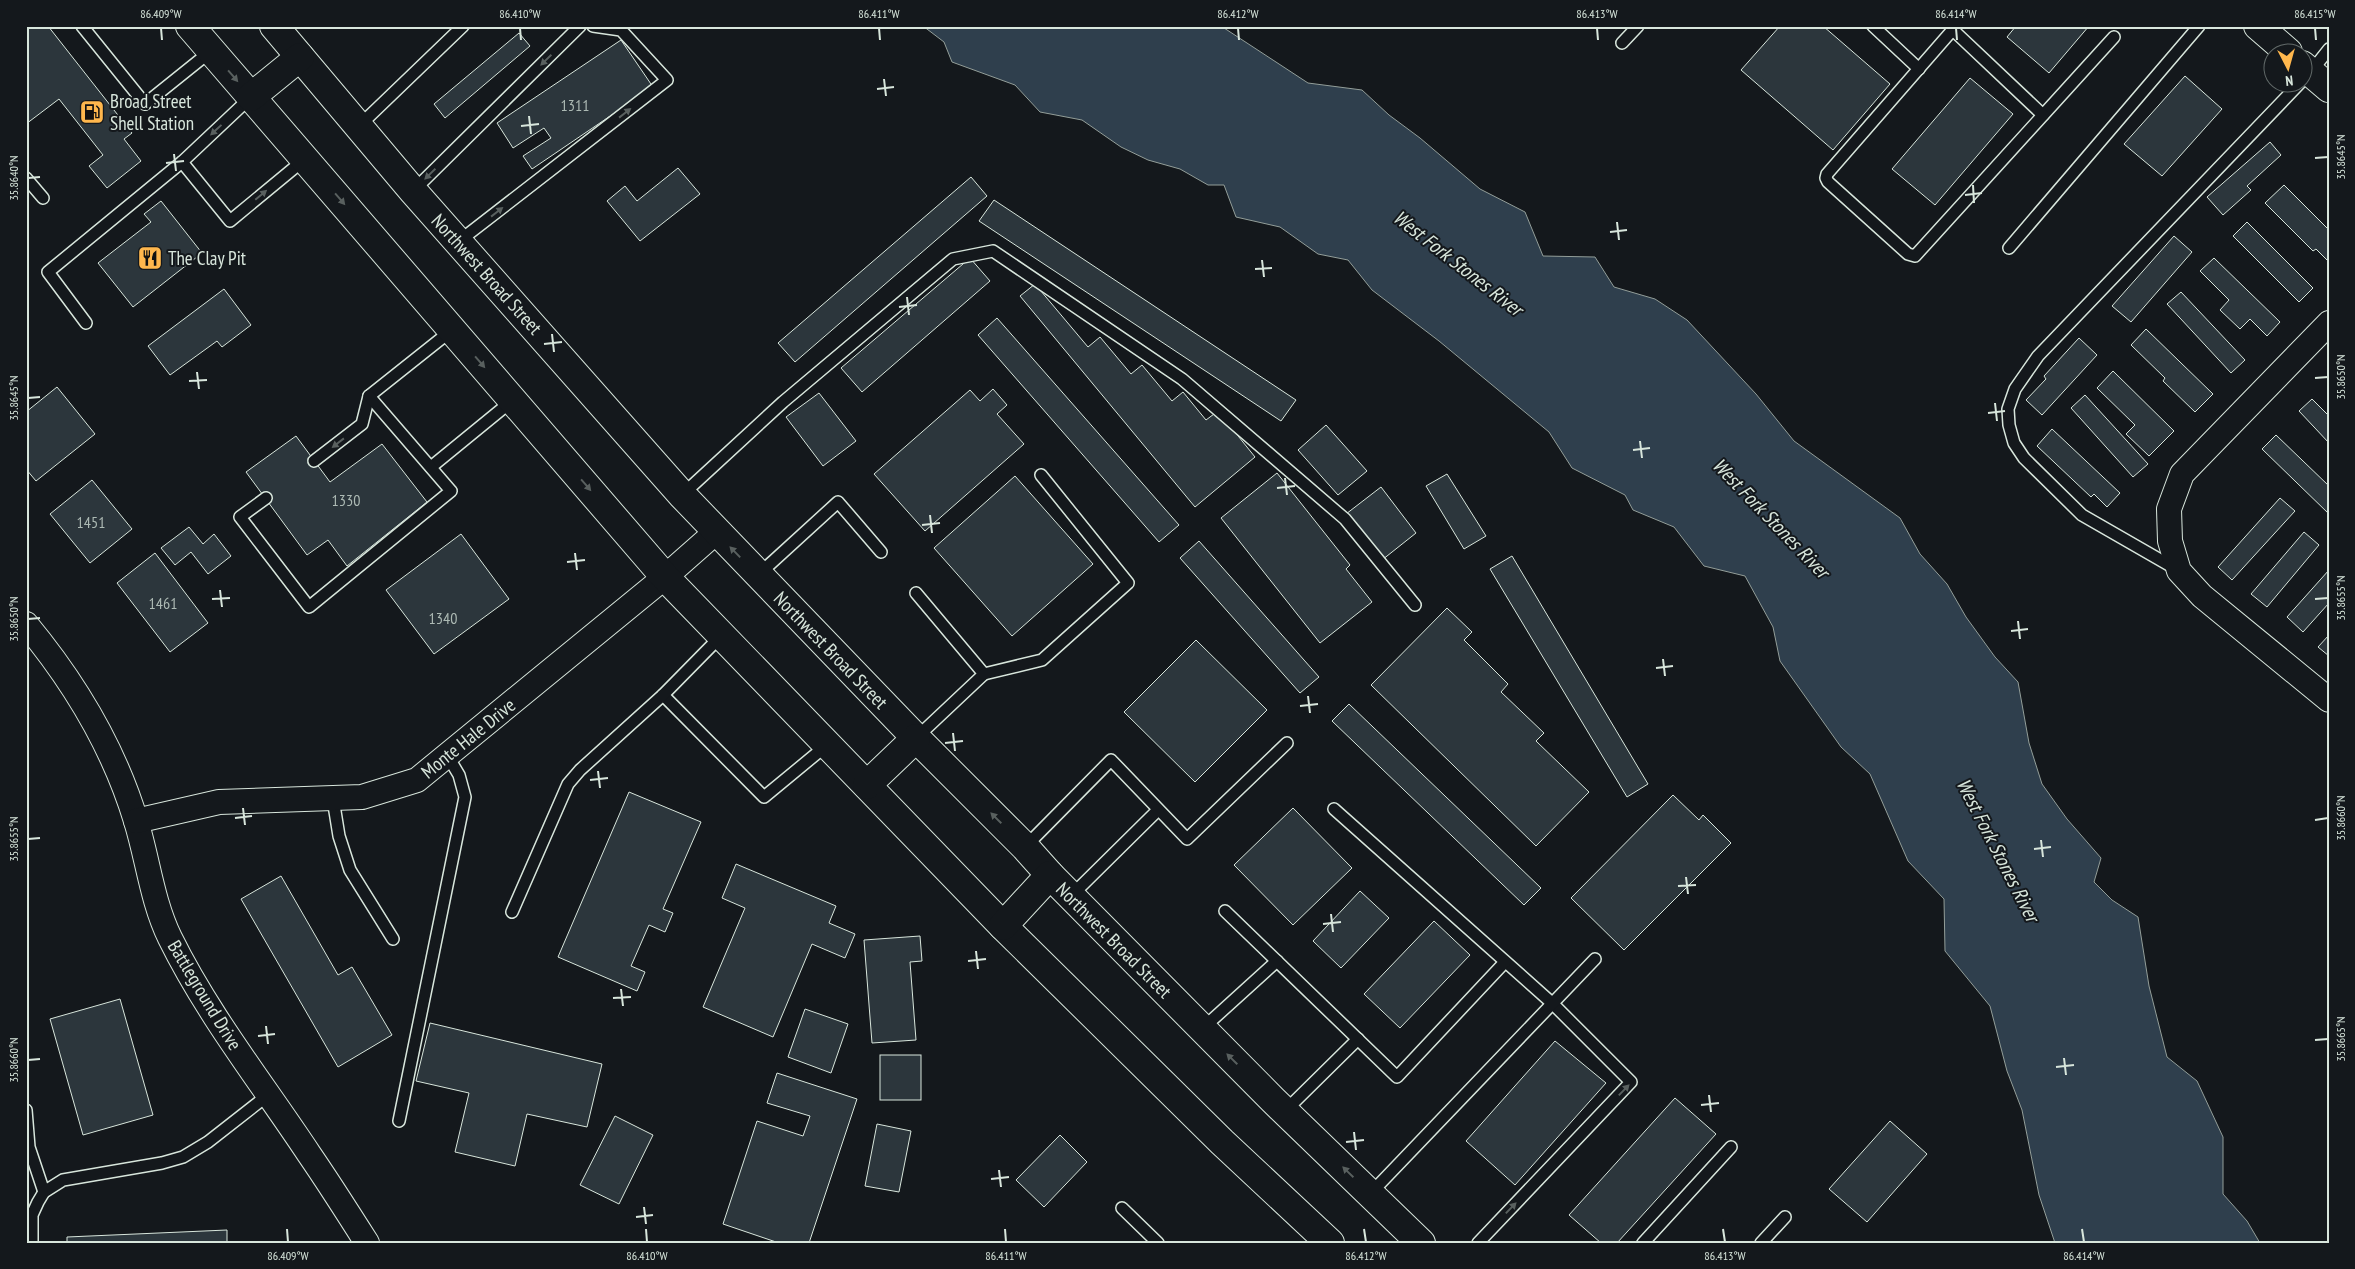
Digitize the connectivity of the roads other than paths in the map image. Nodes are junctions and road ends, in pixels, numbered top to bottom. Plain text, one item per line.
1 (82, 26) edge
2 (190, 26) edge
3 (274, 26) edge
4 (463, 26) edge
5 (580, 26) edge
6 (594, 26) edge
7 (1638, 26) edge
8 (1873, 26) edge
9 (2199, 26) edge
10 (2258, 26) edge
11 (1955, 28) edge
12 (2114, 38) dead end
13 (2276, 42) edge
14 (1622, 43) dead end
15 (2329, 49) edge
16 (211, 51) junction
17 (300, 57) junction
18 (1919, 69) junction
19 (2312, 74) edge
20 (2295, 92) edge
21 (252, 97) junction
22 (2044, 115) junction
23 (359, 126) junction
24 (305, 159) junction
25 (182, 162) junction
26 (26, 178) edge
27 (413, 191) junction
28 (43, 198) dead end
29 (458, 242) junction
30 (2009, 248) dead end
31 (86, 323) dead end
32 (2329, 323) edge
33 (452, 330) junction
34 (369, 396) junction
35 (513, 400) junction
36 (314, 461) dead end
37 (431, 467) junction
38 (1041, 475) dead end
39 (682, 495) junction
40 (266, 498) dead end
41 (716, 532) junction
42 (881, 552) dead end
43 (2179, 571) junction
44 (758, 575) junction
45 (665, 577) junction
46 (916, 594) dead end
47 (1415, 604) dead end
48 (26, 624) edge
49 (722, 635) junction
50 (984, 674) junction
51 (663, 696) junction
52 (2329, 700) edge
53 (916, 738) junction
54 (1287, 743) dead end
55 (828, 744) junction
56 (447, 755) junction
57 (867, 785) junction
58 (333, 798) junction
59 (1334, 809) dead end
60 (1158, 810) junction
61 (136, 820) junction
62 (1025, 847) junction
63 (1050, 875) junction
64 (1071, 896) junction
65 (1225, 911) dead end
66 (512, 912) dead end
67 (1004, 926) junction
68 (393, 939) dead end
69 (1595, 959) dead end
70 (1277, 961) junction
71 (1505, 962) junction
72 (1553, 1004) junction
73 (1202, 1029) junction
74 (1358, 1039) junction
75 (268, 1095) junction
76 (26, 1110) edge
77 (1285, 1111) junction
78 (398, 1121) dead end
79 (1731, 1147) dead end
80 (44, 1192) junction
81 (1370, 1194) junction
82 (1122, 1208) dead end
83 (1785, 1217) dead end
84 (1322, 1240) edge
85 (32, 1243) edge
86 (367, 1243) edge
87 (1158, 1243) edge
88 (1421, 1243) edge
89 (1478, 1243) edge
90 (1643, 1243) edge
91 (1761, 1243) edge

1 - 16 lane
2 - 16 main road
3 - 17 main road, Northwest Broad Street
4 - 23 lane
5 -> 27 lane
29 -> 6 lane
7 - 14 lane
8 - 18 lane
9 - 30 lane
10 - 13 main road
11 - 18 lane
11 - 22 lane
12 - 22 lane
15 - 19 lane
16 -> 21 main road
17 - 21 main road
17 - 23 main road, Northwest Broad Street
18 - 22 lane
20 - 43 lane
21 - 24 main road
21 -> 25 lane
23 - 27 main road, Northwest Broad Street
25 -> 24 lane
24 -> 33 main road
25 - 31 lane
26 - 28 lane
27 - 29 main road, Northwest Broad Street
29 - 39 main road, Northwest Broad Street
32 - 43 street
33 - 34 lane
33 -> 35 main road
34 -> 36 lane
34 - 37 lane
35 - 37 lane
35 -> 45 main road
37 - 40 lane
38 - 50 lane
39 - 41 main road, Northwest Broad Street
39 - 47 lane
44 -> 41 main road, Northwest Broad Street
41 - 45 street, Monte Hale Drive
42 - 44 lane
43 - 52 street
44 - 53 main road, Northwest Broad Street
45 - 49 main road
45 - 56 street, Monte Hale Drive
46 - 50 lane
48 - 61 street, Battleground Drive
49 - 51 lane
49 - 55 main road
50 - 53 lane
51 - 55 lane
51 - 66 lane
53 - 57 main road
62 -> 53 main road, Northwest Broad Street
54 - 60 lane
55 - 57 main road
56 - 58 street, Monte Hale Drive
56 - 78 lane
57 - 67 main road
58 - 61 street, Monte Hale Drive
58 - 68 lane
59 - 71 lane
60 - 62 lane
60 - 64 lane
61 - 75 street, Battleground Drive
62 - 63 main road, Northwest Broad Street
63 - 64 main road, Northwest Broad Street
63 - 67 main road
64 - 73 main road, Northwest Broad Street
65 - 70 lane
67 - 84 main road
69 - 72 lane
70 - 73 lane
70 - 74 lane
71 - 72 lane
71 - 74 lane
72 - 81 lane
89 -> 72 lane
77 -> 73 main road, Northwest Broad Street
74 - 77 lane
75 - 80 lane
75 - 86 street, Battleground Drive
76 - 80 lane
81 -> 77 main road, Northwest Broad Street
79 - 90 lane
80 - 85 lane
81 - 88 main road, Northwest Broad Street
82 - 87 lane
83 - 91 lane

